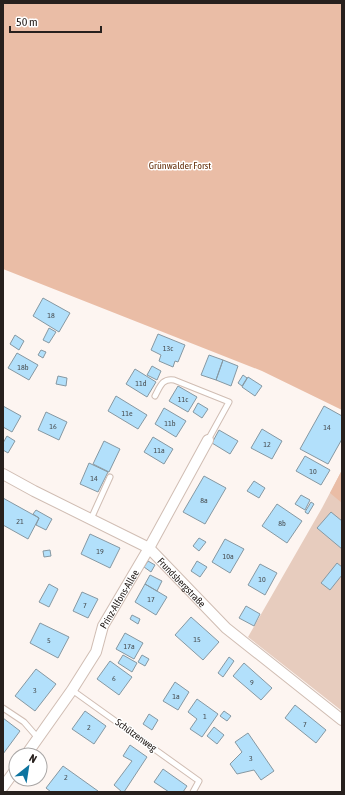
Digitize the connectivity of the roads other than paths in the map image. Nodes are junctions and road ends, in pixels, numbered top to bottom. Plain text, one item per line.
1 (155, 396) dead end
2 (208, 440) joint
3 (3, 474) edge
4 (110, 478) dead end
5 (92, 519) junction
6 (149, 548) junction
7 (72, 690) junction
8 (3, 708) edge
9 (342, 720) edge
10 (38, 738) junction
11 (32, 747) edge
12 (193, 792) edge

1 - 2 lane
2 - 6 street, Prinz-Alfons-Allee
3 - 5 street, Frundsbergstraße
4 - 5 lane
5 - 6 street, Frundsbergstraße
6 - 7 street, Prinz-Alfons-Allee
6 - 9 street, Frundsbergstraße
7 - 10 street, Prinz-Alfons-Allee
7 - 12 lane, Schützenweg
8 - 10 lane
10 - 11 street, Prinz-Alfons-Allee

